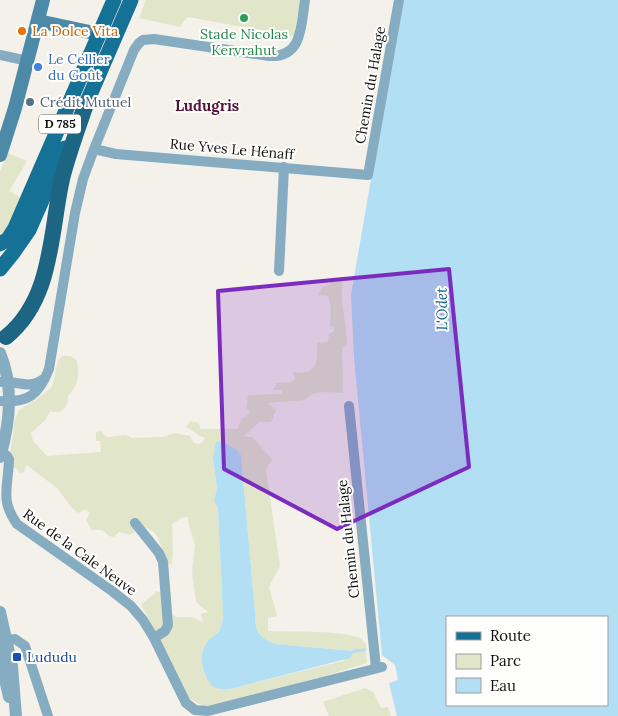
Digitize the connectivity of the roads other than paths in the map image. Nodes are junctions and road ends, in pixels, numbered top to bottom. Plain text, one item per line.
1 (43, 0) edge
2 (114, 0) edge
3 (131, 0) edge
4 (306, 0) edge
5 (399, 0) edge
6 (38, 21) junction
7 (99, 34) junction
8 (0, 55) edge
9 (28, 61) junction
10 (85, 107) junction
11 (94, 149) junction
12 (0, 154) edge
13 (284, 168) junction
14 (368, 175) joint
15 (0, 244) edge
16 (0, 269) edge
17 (279, 271) dead end
18 (6, 337) dead end
19 (0, 353) edge
20 (46, 378) junction
21 (9, 382) edge
22 (5, 401) edge
23 (349, 406) dead end
24 (0, 453) edge
25 (134, 523) dead end
26 (0, 612) edge
27 (2, 638) edge
28 (154, 638) junction
29 (379, 667) joint
30 (195, 713) edge
31 (209, 714) edge
32 (16, 716) edge
33 (48, 716) edge

1 - 6 main road
2 - 7 main road, D 785
3 - 10 main road, D 785
4 - 11 street
5 - 14 street, Chemin du Halage
6 - 7 main road
6 - 9 main road
7 - 15 main road, D 785
8 - 9 street
9 - 12 main road
10 - 16 main road, D 785
10 - 18 highway, D 785
11 - 13 street, Rue Yves Le Hénaff
11 - 20 street
13 - 14 street, Rue Yves Le Hénaff
13 - 17 street
19 - 21 street
20 - 21 street
20 - 22 street
21 - 22 street
22 - 24 street
23 - 29 street, Chemin du Halage
24 - 28 street, Rue de la Cale Neuve
25 - 28 street
26 - 27 street
27 - 32 street
27 - 33 street
28 - 30 street, Rue de la Cale Neuve
29 - 31 street, Rue de la Cale Neuve
30 - 31 street, Rue de la Cale Neuve

